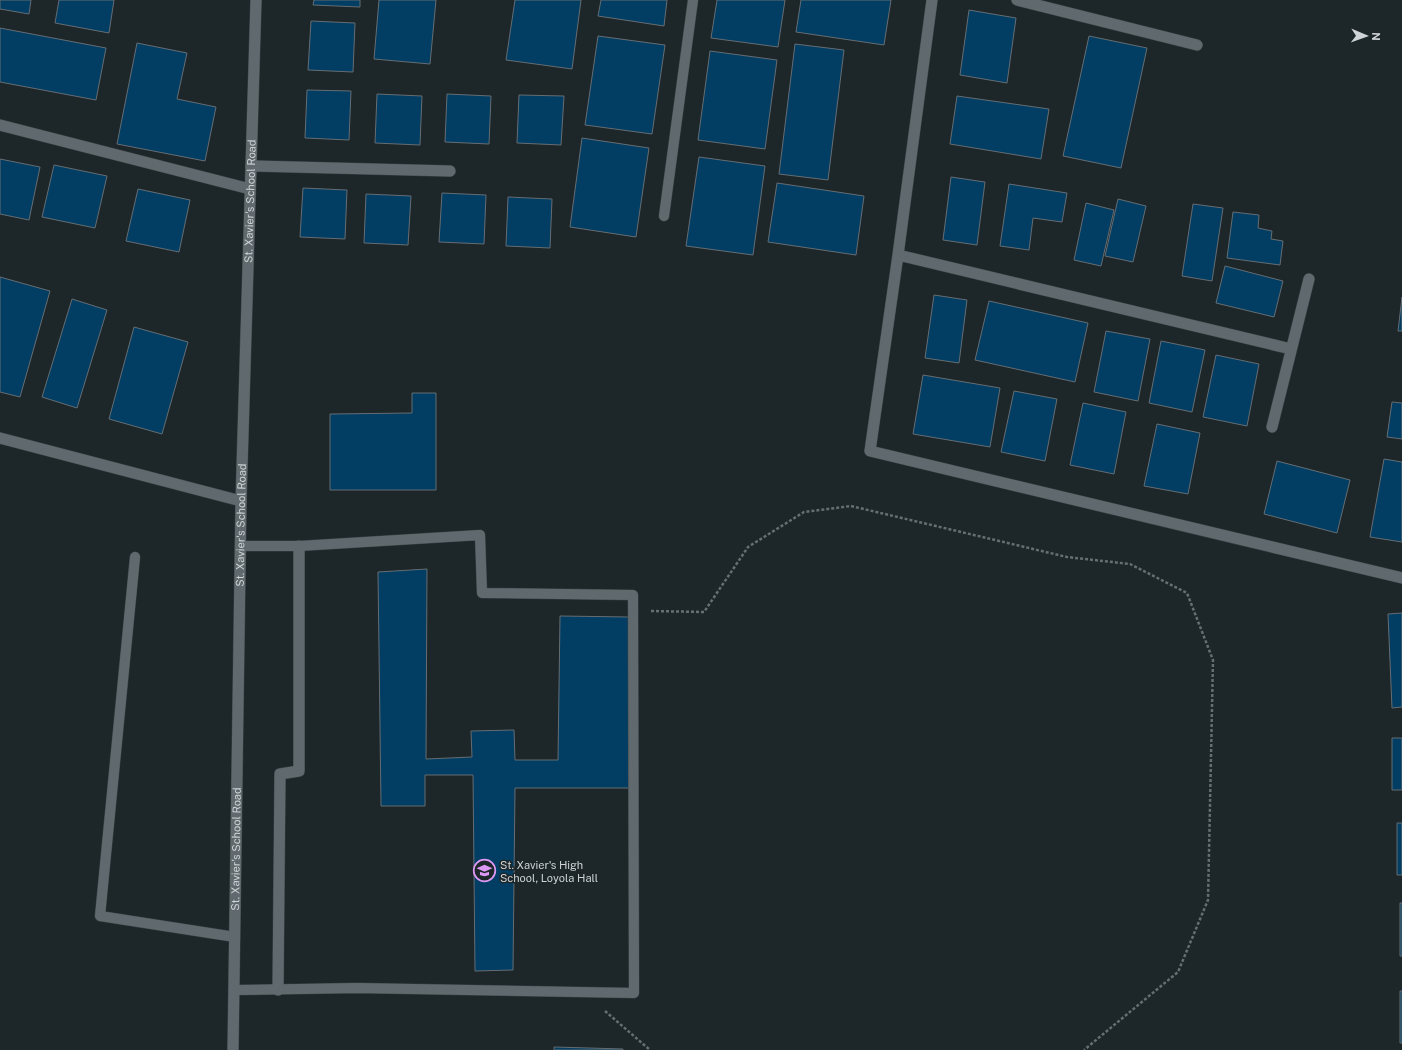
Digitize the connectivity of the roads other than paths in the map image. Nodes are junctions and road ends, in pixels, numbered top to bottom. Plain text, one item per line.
1 (256, 0) edge
2 (693, 0) edge
3 (932, 0) edge
4 (1017, 0) edge
5 (1197, 45) dead end
6 (0, 125) edge
7 (251, 166) junction
8 (450, 171) dead end
9 (250, 188) junction
10 (664, 216) dead end
11 (898, 255) junction
12 (1309, 279) dead end
13 (1291, 349) junction
14 (1272, 427) dead end
15 (0, 438) edge
16 (241, 501) junction
17 (241, 546) junction
18 (299, 546) junction
19 (135, 557) dead end
20 (1402, 578) edge
21 (235, 937) junction
22 (234, 990) junction
23 (278, 990) junction
24 (234, 1050) edge

1 - 7 street, St. Xavier's School Road
2 - 10 lane
3 - 11 street
4 - 5 street
6 - 9 street
7 - 8 street
7 - 9 street, St. Xavier's School Road
9 - 16 street, St. Xavier's School Road
11 - 13 street
11 - 20 street
12 - 13 street
13 - 14 street
15 - 16 street
16 - 17 street, St. Xavier's School Road
17 - 18 lane
17 - 21 street, St. Xavier's School Road
18 - 23 street
18 - 23 lane
19 - 21 lane
21 - 22 street, St. Xavier's School Road
22 - 23 lane
22 - 24 street, St. Xavier's School Road

